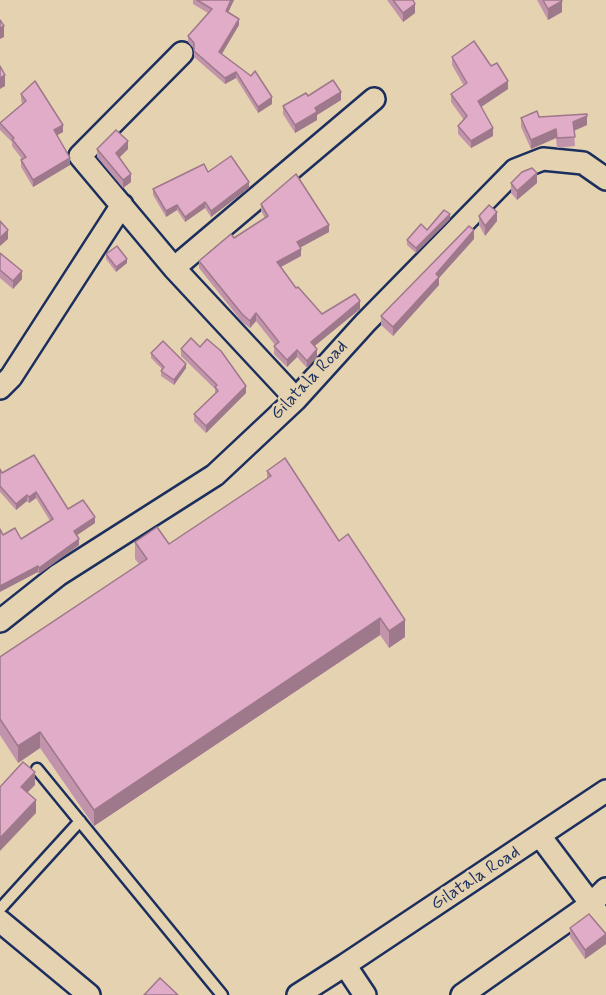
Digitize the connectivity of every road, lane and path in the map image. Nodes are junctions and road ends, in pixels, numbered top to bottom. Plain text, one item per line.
1 (182, 53) dead end
2 (374, 99) dead end
3 (606, 179) edge
4 (122, 205) junction
5 (174, 268) junction
6 (0, 388) edge
7 (296, 399) junction
8 (0, 621) edge
9 (37, 769) dead end
10 (606, 791) edge
11 (80, 821) junction
12 (540, 836) junction
13 (606, 890) edge
14 (591, 904) junction
15 (0, 909) edge
16 (0, 921) edge
17 (606, 924) edge
18 (345, 965) junction
19 (89, 995) edge
20 (222, 995) edge
21 (298, 995) edge
22 (365, 995) edge
23 (462, 995) edge

1 - 4 street
2 - 5 street
3 - 7 street, Gilatala Road
4 - 5 street
4 - 6 street
5 - 7 street
7 - 8 street, Gilatala Road
9 - 11 lane
10 - 12 street, Gilatala Road
11 - 15 lane
11 - 20 lane
12 - 14 street
12 - 18 street, Gilatala Road
13 - 14 street
14 - 17 street
14 - 23 street
16 - 19 street
18 - 21 street, Gilatala Road
18 - 22 street

